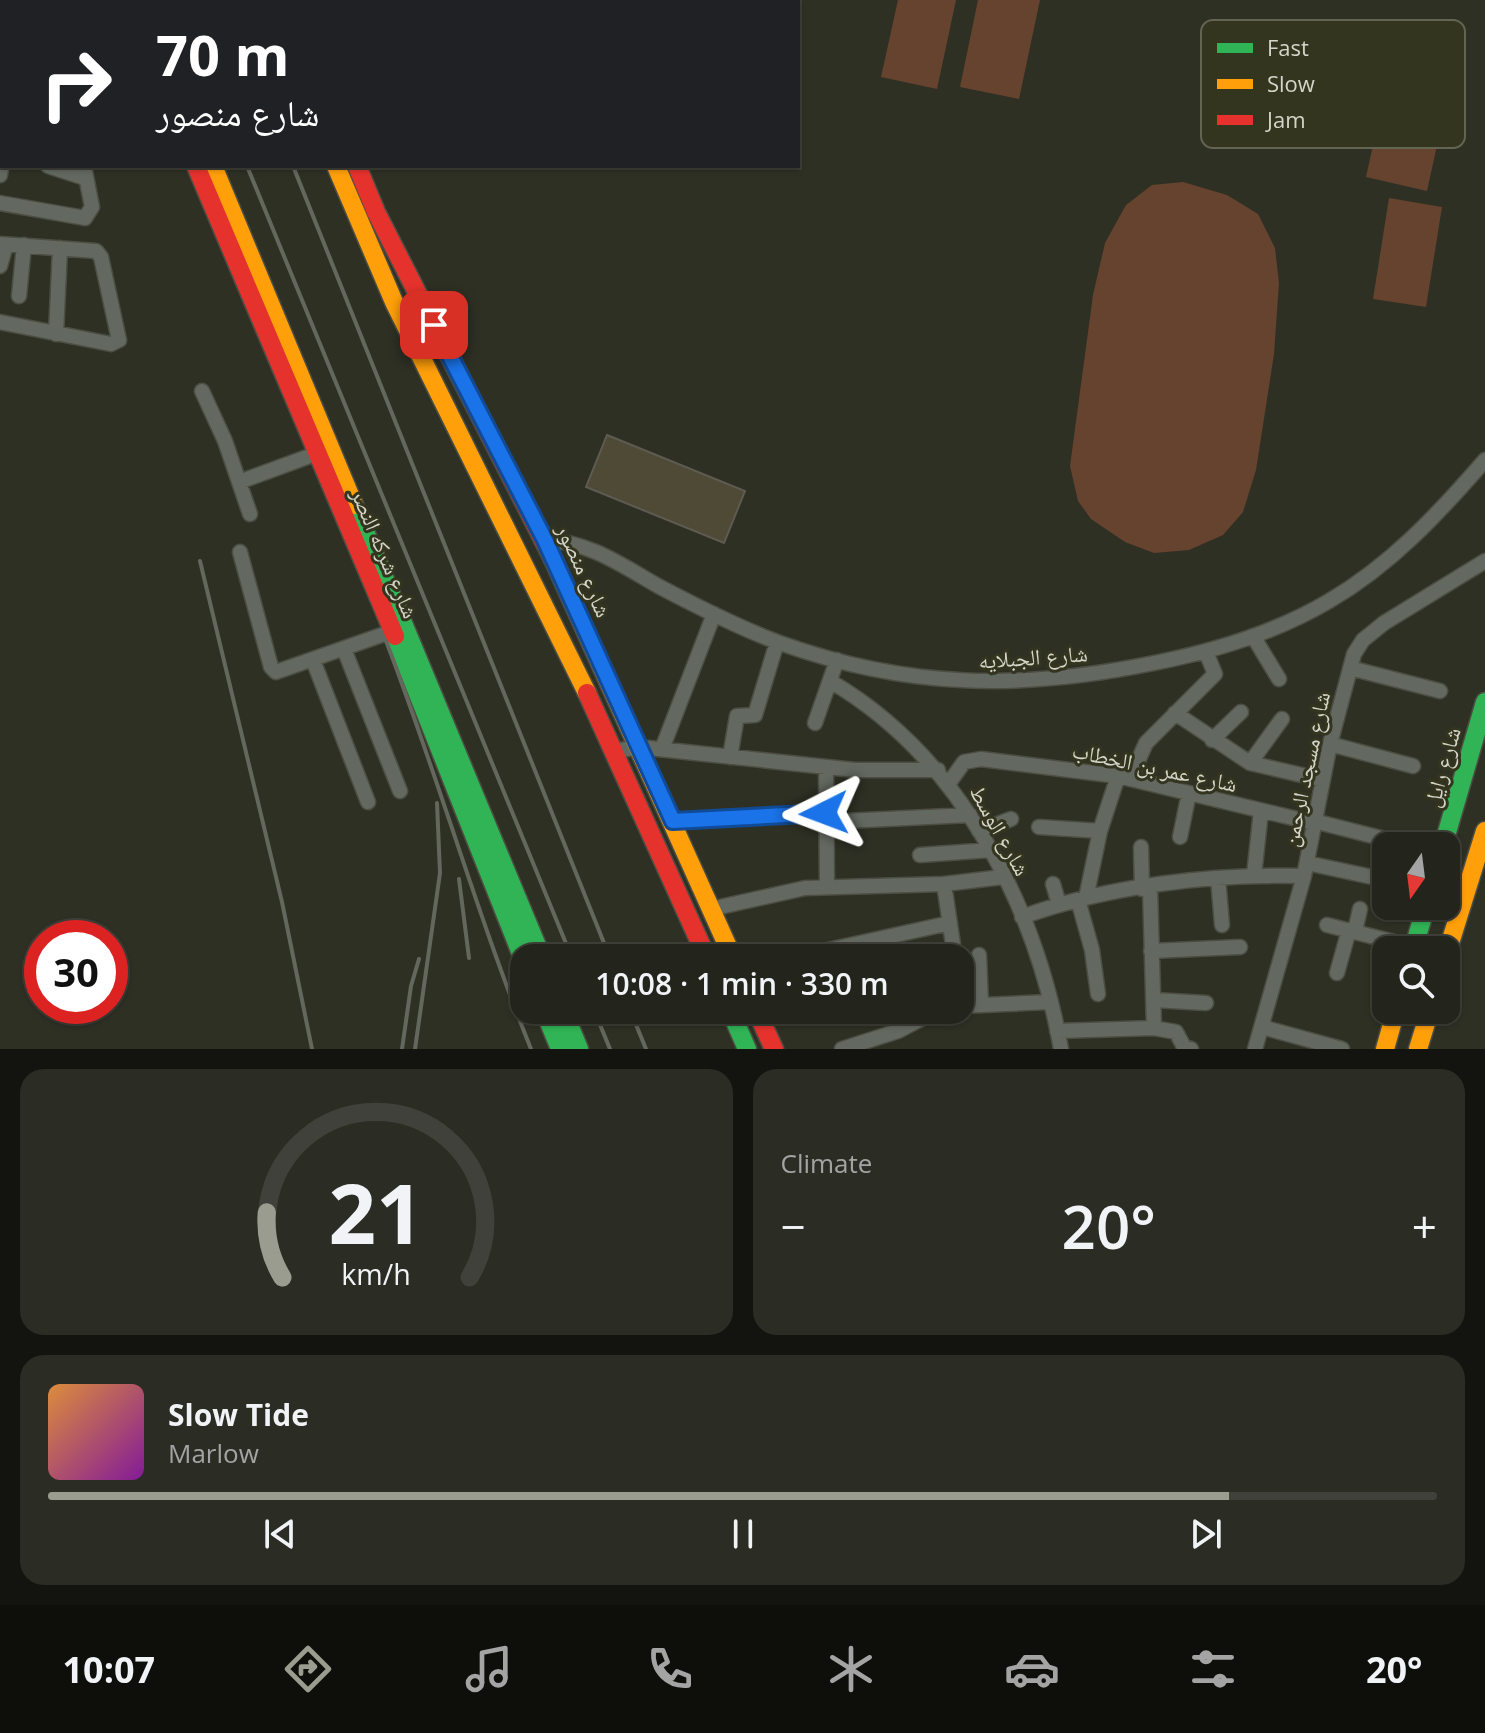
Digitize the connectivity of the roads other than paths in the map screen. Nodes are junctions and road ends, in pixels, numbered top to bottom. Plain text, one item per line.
1 (60, 168) edge
2 (197, 168) edge
3 (214, 168) edge
4 (337, 168) edge
5 (358, 168) edge
6 (85, 172) edge
7 (0, 203) edge
8 (3, 244) edge
9 (24, 245) junction
10 (60, 248) junction
11 (0, 266) edge
12 (19, 296) dead end
13 (0, 322) edge
14 (56, 334) junction
15 (202, 391) dead end
16 (489, 426) junction
17 (461, 441) junction
18 (318, 453) junction
19 (1485, 460) edge
20 (239, 482) junction
21 (250, 514) dead end
22 (545, 540) junction
23 (240, 552) dead end
24 (1485, 561) edge
25 (714, 614) junction
26 (393, 631) junction
27 (1253, 636) junction
28 (777, 642) junction
29 (344, 649) junction
30 (1206, 652) junction
31 (313, 660) junction
32 (837, 660) junction
33 (1350, 668) junction
34 (1279, 679) dead end
35 (830, 681) junction
36 (1440, 691) dead end
37 (1485, 702) edge
38 (1241, 712) dead end
39 (1175, 713) junction
40 (1282, 719) dead end
41 (815, 723) dead end
42 (1212, 740) junction
43 (1330, 744) junction
44 (639, 747) junction
45 (662, 749) junction
46 (615, 751) junction
47 (730, 757) junction
48 (1250, 763) junction
49 (1413, 766) dead end
50 (826, 767) junction
51 (938, 770) junction
52 (1124, 778) junction
53 (1323, 780) junction
54 (949, 783) junction
55 (400, 791) dead end
56 (1189, 793) junction
57 (368, 802) dead end
58 (1261, 811) junction
59 (970, 815) junction
60 (824, 818) junction
61 (1011, 819) dead end
62 (673, 821) junction
63 (1314, 822) junction
64 (1039, 827) dead end
65 (979, 831) junction
66 (1100, 831) junction
67 (1485, 831) edge
68 (1447, 832) edge
69 (1372, 836) edge
70 (1180, 837) dead end
71 (1141, 847) dead end
72 (991, 850) junction
73 (920, 855) dead end
74 (1306, 870) junction
75 (1254, 875) junction
76 (1003, 877) junction
77 (1218, 878) junction
78 (1372, 878) edge
79 (944, 884) junction
80 (1053, 884) dead end
81 (827, 886) junction
82 (1146, 889) junction
83 (1082, 899) junction
84 (1059, 904) junction
85 (711, 909) junction
86 (1360, 909) dead end
87 (1022, 917) junction
88 (950, 923) junction
89 (1222, 925) dead end
90 (1327, 925) dead end
91 (1352, 930) junction
92 (1373, 936) edge
93 (1452, 936) edge
94 (517, 944) edge
95 (536, 944) edge
96 (701, 944) edge
97 (727, 944) edge
98 (855, 944) edge
99 (950, 944) edge
100 (1240, 947) dead end
101 (1151, 951) junction
102 (979, 955) dead end
103 (1337, 973) dead end
104 (1098, 994) dead end
105 (1154, 1000) junction
106 (1049, 1002) junction
107 (1206, 1003) dead end
108 (974, 1005) edge
109 (981, 1005) junction
110 (550, 1024) edge
111 (569, 1024) edge
112 (736, 1024) edge
113 (764, 1024) edge
114 (911, 1024) edge
115 (1392, 1024) edge
116 (1426, 1024) edge
117 (1262, 1027) junction
118 (1154, 1028) junction
119 (1057, 1031) junction
120 (1308, 1044) edge
121 (1183, 1046) edge
122 (560, 1049) edge
123 (579, 1049) edge
124 (747, 1049) edge
125 (774, 1049) edge
126 (842, 1049) edge
127 (1061, 1049) edge
128 (1255, 1049) edge
129 (1342, 1049) edge
130 (1385, 1049) edge
131 (1418, 1049) edge

1 - 6 street
2 - 18 street, شارع شركه النصر
3 - 95 street, شارع شركه النصر
4 - 17 street
5 - 16 street, شارع منصور
6 - 7 street
8 - 9 street
8 - 11 street
9 - 10 street
9 - 12 street
10 - 14 street
10 - 14 street
13 - 14 street
15 - 20 street
16 - 17 street
16 - 22 street, شارع منصور
17 - 46 street
18 - 20 street
18 - 26 street, شارع شركه النصر
19 - 27 street, شارع الجبلايه
20 - 21 street
22 - 25 street, شارع الجبلايه
22 - 44 street, شارع منصور
23 - 31 street
24 - 33 street, شارع مسجد الرحمن
25 - 28 street, شارع الجبلايه
25 - 45 street
26 - 29 street
26 - 94 street, شارع شركه النصر
27 - 30 street, شارع الجبلايه
27 - 34 street
28 - 32 street, شارع الجبلايه
28 - 47 street
29 - 31 street
29 - 55 street
30 - 32 street, شارع الجبلايه
30 - 39 street
31 - 57 street
32 - 35 street
33 - 36 street
33 - 43 street, شارع مسجد الرحمن
35 - 41 street
35 - 51 street, شارع الوسط
37 - 68 street, شارع رايل
38 - 42 street
39 - 42 street
39 - 52 street
40 - 48 street
42 - 48 street
43 - 49 street
43 - 53 street, شارع مسجد الرحمن
44 - 45 street
44 - 46 street
44 - 62 street, شارع منصور
45 - 47 street
46 - 96 street
47 - 50 street
48 - 53 street
50 - 51 street
50 - 60 street
51 - 54 street, شارع الوسط
52 - 54 street, شارع عمر بن الخطاب
52 - 56 street, شارع عمر بن الخطاب
52 - 66 street
53 - 63 street, شارع مسجد الرحمن
54 - 59 street, شارع الوسط
56 - 58 street, شارع عمر بن الخطاب
56 - 70 street
58 - 63 street, شارع عمر بن الخطاب
58 - 75 street
59 - 60 street
59 - 65 street, شارع الوسط
60 - 62 street
60 - 81 street
61 - 65 street
62 - 85 street, شارع منصور
63 - 69 street, شارع عمر بن الخطاب
63 - 74 street, شارع مسجد الرحمن
64 - 66 street
65 - 72 street, شارع الوسط
66 - 83 street
67 - 93 street
71 - 82 street
72 - 73 street
72 - 76 street, شارع الوسط
74 - 75 street
74 - 78 street
74 - 117 street, شارع مسجد الرحمن
75 - 77 street
76 - 79 street
76 - 87 street, شارع الوسط
77 - 82 street
77 - 89 street
79 - 81 street
79 - 88 street
80 - 84 street
81 - 85 street
82 - 83 street
82 - 101 street
83 - 84 street
83 - 104 street
84 - 87 street
85 - 97 street, شارع منصور
86 - 91 street
87 - 106 street, شارع الوسط
88 - 98 street
88 - 99 street
90 - 91 street
91 - 92 street
91 - 103 street
100 - 101 street
101 - 105 street
102 - 109 street
105 - 107 street
105 - 118 street
106 - 109 street
106 - 119 street, شارع الوسط
108 - 109 street
110 - 122 street
111 - 123 street
112 - 124 street
113 - 125 street
114 - 126 street
115 - 130 street
116 - 131 street
117 - 120 street
117 - 128 street, شارع مسجد الرحمن
118 - 119 street
118 - 121 street
119 - 127 street, شارع الوسط
120 - 129 street

